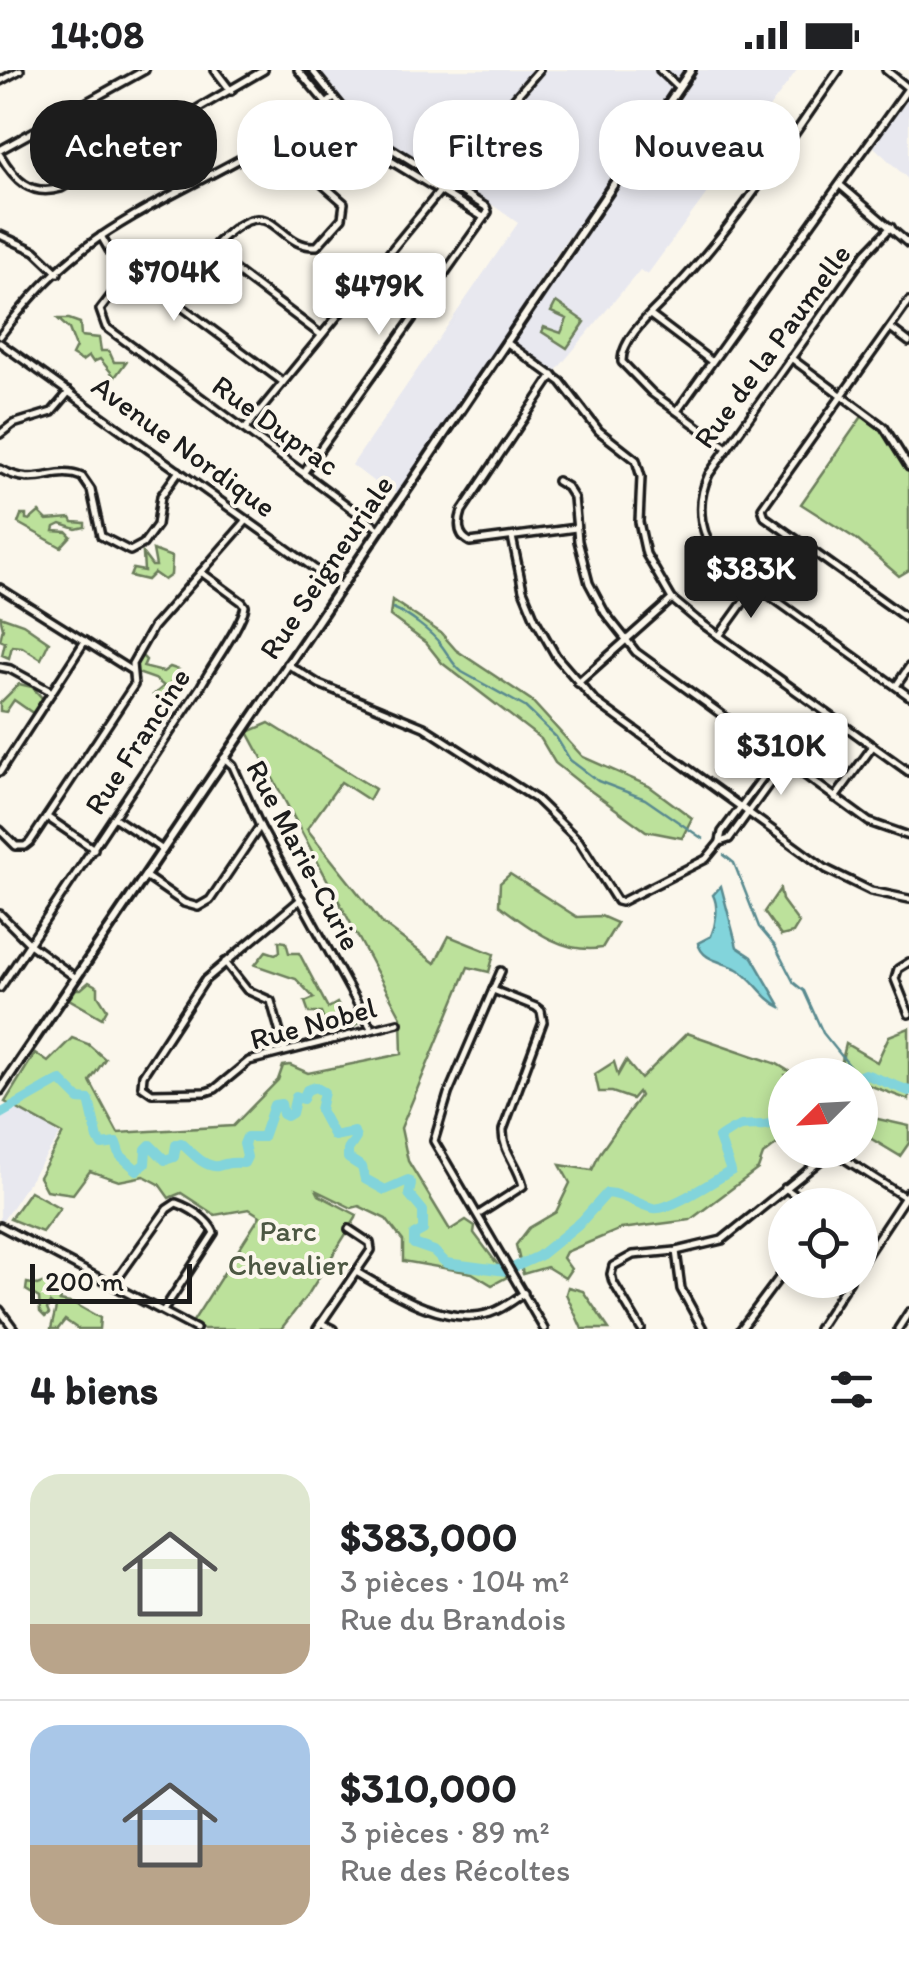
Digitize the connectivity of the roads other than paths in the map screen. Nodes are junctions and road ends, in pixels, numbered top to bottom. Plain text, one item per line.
1 (20, 70) edge
2 (145, 70) edge
3 (215, 70) edge
4 (264, 70) edge
5 (298, 70) edge
6 (312, 70) edge
7 (538, 70) edge
8 (660, 70) edge
9 (691, 70) edge
10 (840, 70) edge
11 (886, 70) edge
12 (0, 81) edge
13 (909, 87) edge
14 (679, 88) junction
15 (231, 91) junction
16 (334, 98) junction
17 (322, 100) edge
18 (332, 100) edge
19 (512, 100) edge
20 (0, 152) edge
21 (237, 161) edge
22 (413, 161) edge
23 (393, 162) edge
24 (840, 184) junction
25 (332, 190) edge
26 (460, 190) edge
27 (440, 191) junction
28 (483, 217) junction
29 (890, 227) junction
30 (0, 235) edge
31 (101, 236) junction
32 (909, 244) edge
33 (131, 270) junction
34 (58, 273) junction
35 (909, 301) edge
36 (650, 316) junction
37 (891, 328) junction
38 (321, 335) junction
39 (0, 340) edge
40 (506, 342) junction
41 (909, 342) edge
42 (791, 358) junction
43 (711, 362) junction
44 (552, 375) junction
45 (283, 382) junction
46 (70, 392) junction
47 (841, 394) junction
48 (677, 411) junction
49 (245, 429) junction
50 (0, 434) edge
51 (727, 448) junction
52 (909, 467) edge
53 (0, 469) edge
54 (180, 472) junction
55 (304, 472) junction
56 (557, 481) dead end
57 (248, 520) junction
58 (576, 528) junction
59 (379, 529) junction
60 (512, 538) junction
61 (201, 572) junction
62 (340, 586) junction
63 (755, 586) junction
64 (0, 588) edge
65 (672, 599) junction
66 (909, 620) edge
67 (719, 636) junction
68 (86, 641) junction
69 (626, 641) junction
70 (287, 664) junction
71 (0, 667) edge
72 (909, 667) edge
73 (132, 670) junction
74 (578, 683) junction
75 (896, 686) junction
76 (52, 692) junction
77 (909, 696) edge
78 (872, 746) junction
79 (778, 757) junction
80 (224, 758) junction
81 (785, 762) junction
82 (0, 772) edge
83 (909, 772) edge
84 (835, 798) junction
85 (741, 808) junction
86 (749, 814) junction
87 (47, 816) junction
88 (114, 818) junction
89 (260, 826) junction
90 (0, 830) edge
91 (909, 836) edge
92 (720, 842) junction
93 (94, 849) junction
94 (162, 850) junction
95 (145, 876) junction
96 (909, 898) edge
97 (301, 899) junction
98 (0, 914) edge
99 (31, 945) junction
100 (225, 962) junction
101 (909, 962) edge
102 (501, 970) dead end
103 (76, 978) junction
104 (0, 988) edge
105 (493, 990) junction
106 (909, 1014) edge
107 (398, 1024) dead end
108 (371, 1028) junction
109 (285, 1050) junction
110 (0, 1090) edge
111 (785, 1188) edge
112 (908, 1196) edge
113 (768, 1202) edge
114 (480, 1214) junction
115 (0, 1226) edge
116 (349, 1230) dead end
117 (878, 1239) edge
118 (676, 1251) junction
119 (358, 1273) junction
120 (113, 1285) junction
121 (524, 1293) junction
122 (768, 1293) edge
123 (838, 1298) edge
124 (0, 1310) edge
125 (163, 1311) junction
126 (909, 1312) edge
127 (319, 1326) edge
128 (14, 1329) edge
129 (196, 1329) edge
130 (332, 1329) edge
131 (544, 1329) edge
132 (641, 1329) edge
133 (703, 1329) edge
134 (741, 1329) edge
135 (818, 1329) edge
136 (898, 1329) edge

1 - 12 street
2 - 20 street
3 - 15 street
4 - 15 street
5 - 17 street
6 - 16 street
7 - 19 street
8 - 14 street
9 - 14 street, Rue Seigneuriale
10 - 36 street
11 - 13 street
13 - 24 street
14 - 40 street, Rue Seigneuriale
15 - 20 street
16 - 18 street
16 - 22 street
21 - 31 street
23 - 27 street
24 - 29 street
24 - 43 street
25 - 38 street
26 - 28 street
27 - 28 street
27 - 38 street
28 - 55 street
29 - 32 street
29 - 42 street, Rue de la Paumelle
30 - 34 street
31 - 33 street
31 - 34 street
33 - 45 street
33 - 49 street, Rue Duprac
34 - 39 street
35 - 37 street
36 - 43 street
36 - 48 street
37 - 41 street
37 - 47 street
38 - 45 street
39 - 46 street, Avenue Nordique
40 - 44 street
40 - 59 street, Rue Seigneuriale
42 - 47 street
42 - 51 street, Rue de la Paumelle
43 - 48 street
44 - 60 street
44 - 65 street
45 - 49 street
46 - 50 street
46 - 54 street, Avenue Nordique
47 - 52 street
47 - 66 street
48 - 51 street
49 - 55 street, Rue Duprac
51 - 63 street, Rue de la Paumelle
53 - 54 street
54 - 57 street, Avenue Nordique
55 - 59 street, Rue Duprac
56 - 58 street
57 - 61 street
57 - 62 street, Avenue Nordique
58 - 60 street
58 - 69 street
59 - 62 street, Rue Seigneuriale
60 - 74 street
61 - 73 street
61 - 88 street, Rue Francine
62 - 70 street, Rue Seigneuriale
63 - 67 street
63 - 75 street, Rue de la Paumelle
64 - 68 street
65 - 67 street
65 - 69 street
67 - 78 street
68 - 73 street
68 - 76 street
69 - 74 street
69 - 79 street
70 - 80 street, Rue Seigneuriale
70 - 92 street
71 - 76 street
72 - 75 street
73 - 87 street
74 - 85 street
75 - 77 street, Rue de la Paumelle
76 - 82 street
78 - 83 street
78 - 84 street
79 - 81 street
79 - 85 street
80 - 89 street, Rue Marie-Curie
80 - 94 street, Rue Seigneuriale
81 - 84 street
81 - 86 street
84 - 91 street
85 - 86 street
85 - 92 street
86 - 92 street
86 - 96 street
87 - 90 street
87 - 93 street
88 - 93 street, Rue Francine
88 - 94 street
89 - 95 street
89 - 97 street, Rue Marie-Curie
93 - 99 street, Rue Francine
94 - 95 street, Rue Seigneuriale
95 - 103 street, Rue Seigneuriale
97 - 100 street, Rue Nobel
97 - 108 street, Rue Marie-Curie
98 - 99 street
99 - 103 street
99 - 104 street, Rue Francine
100 - 109 street
100 - 109 street, Rue Nobel
101 - 106 street
102 - 105 street
103 - 110 street, Rue Seigneuriale
105 - 114 street
105 - 114 street
107 - 108 street, Rue Nobel
108 - 109 street, Rue Nobel
111 - 112 street
112 - 117 street
113 - 118 street
114 - 121 street
115 - 120 street
116 - 119 street
118 - 132 street
118 - 133 street
119 - 121 street
119 - 127 street
120 - 125 street
120 - 125 street
121 - 131 street
122 - 134 street
123 - 135 street
124 - 128 street
125 - 129 street
126 - 136 street
127 - 130 street

